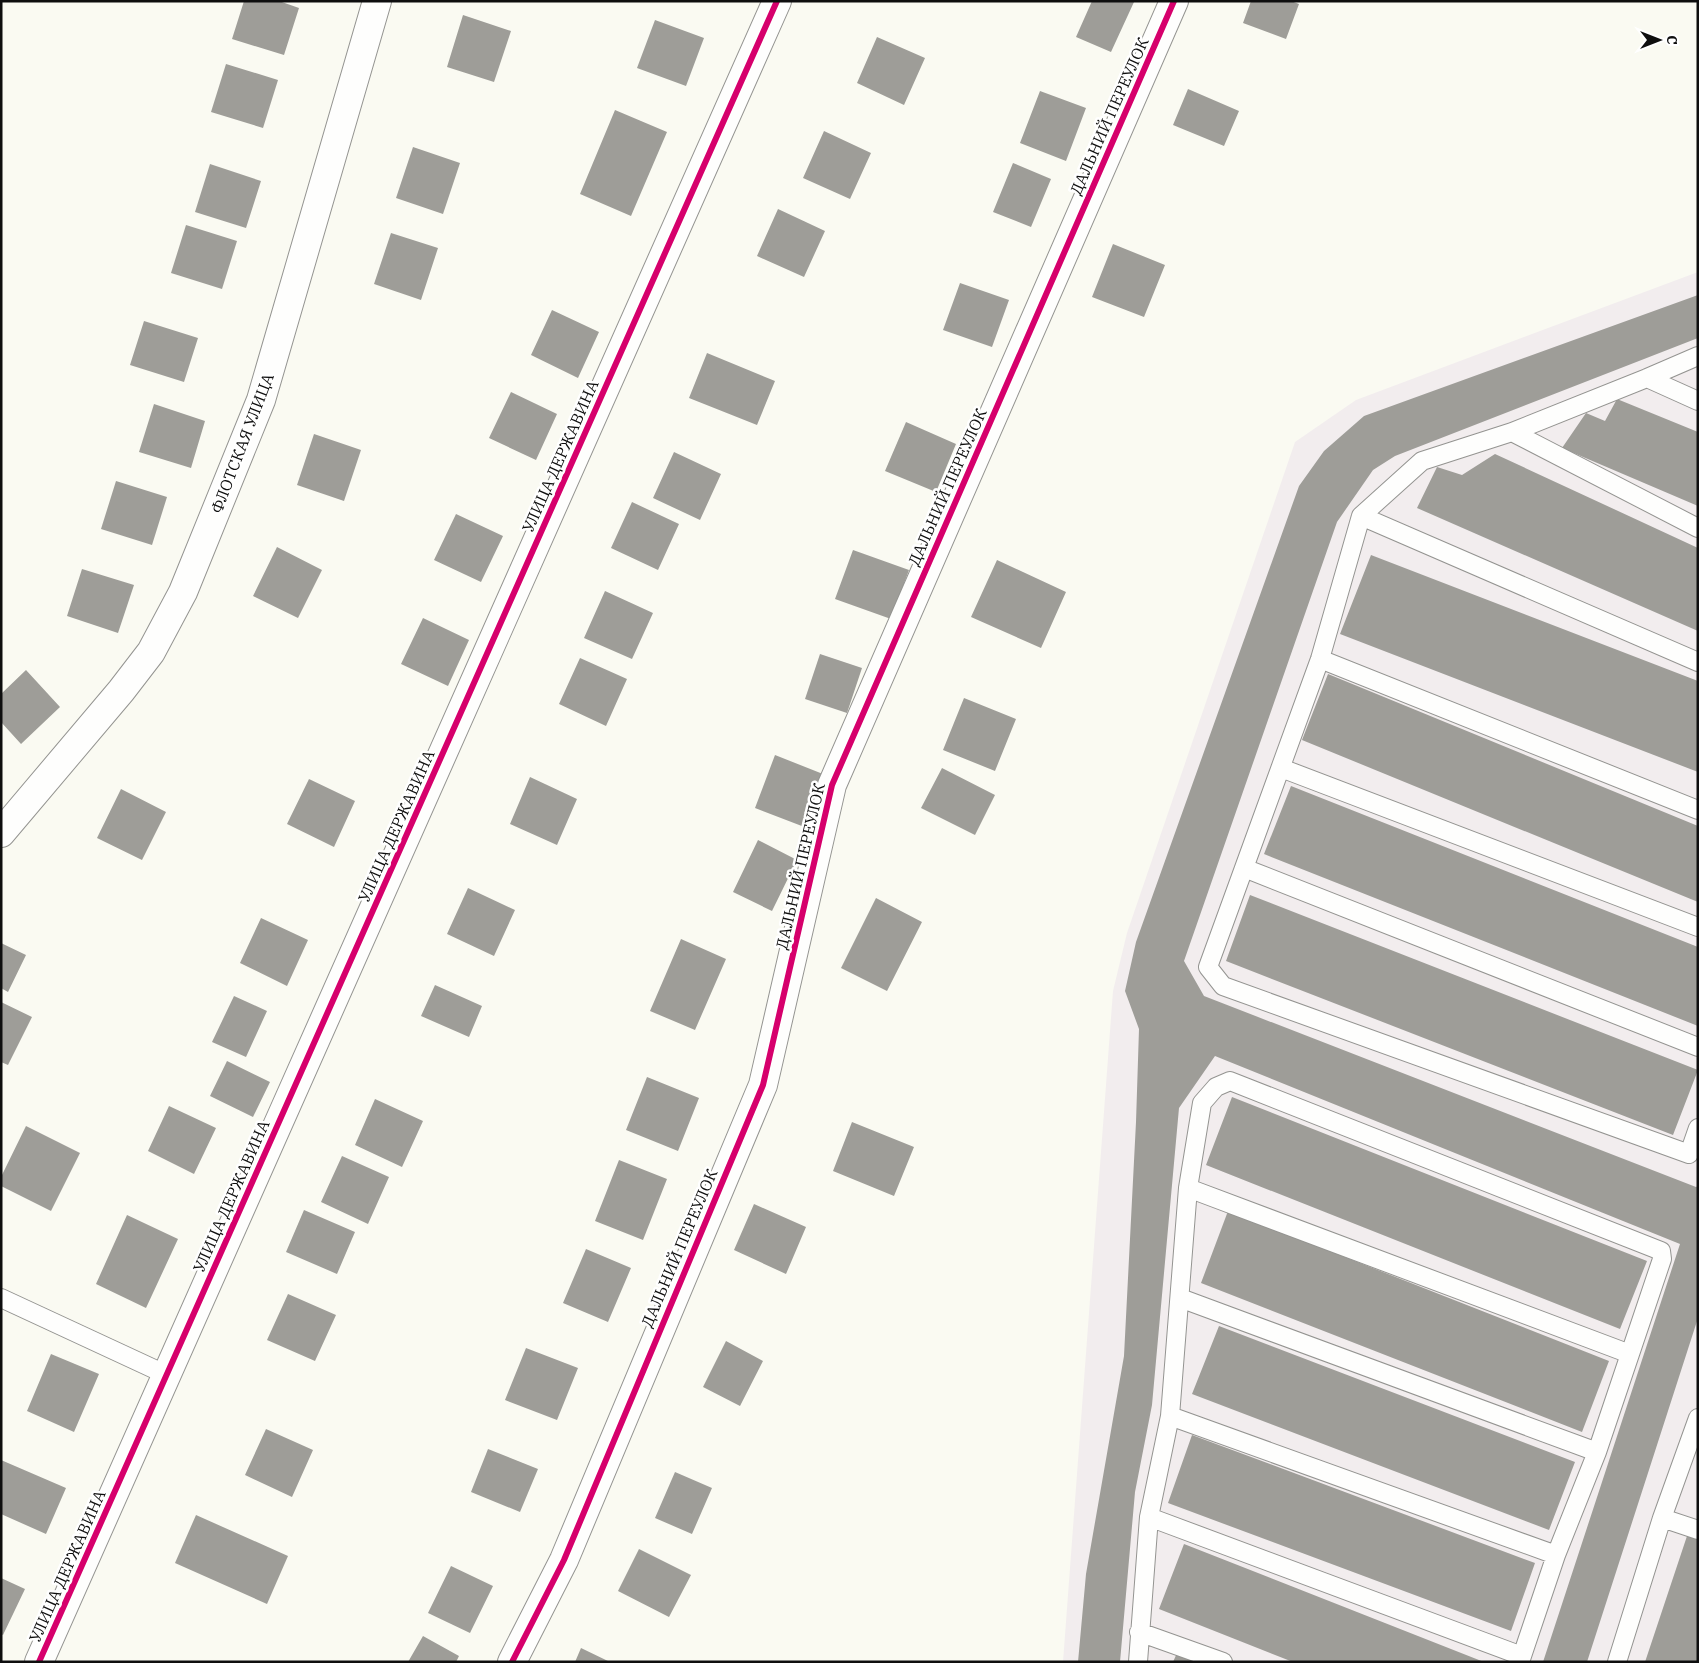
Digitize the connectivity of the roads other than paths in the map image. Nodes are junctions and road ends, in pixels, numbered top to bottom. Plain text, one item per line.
1 (378, 1) edge
2 (777, 1) edge
3 (1174, 1) edge
4 (1698, 356) edge
5 (1647, 378) junction
6 (1698, 401) edge
7 (1512, 432) junction
8 (1361, 516) junction
9 (1698, 528) edge
10 (1320, 659) junction
11 (1698, 662) edge
12 (1281, 768) junction
13 (1698, 810) edge
14 (1, 833) edge
15 (1244, 868) junction
16 (1698, 927) edge
17 (1698, 1047) edge
18 (1698, 1128) edge
19 (1188, 1188) junction
20 (1, 1298) edge
21 (1180, 1298) junction
22 (1630, 1354) junction
23 (167, 1375) junction
24 (1170, 1416) junction
25 (1698, 1418) edge
26 (1597, 1452) junction
27 (1149, 1517) junction
28 (1662, 1518) junction
29 (1698, 1530) edge
30 (1556, 1555) junction
31 (1139, 1632) junction
32 (1521, 1659) edge
33 (39, 1662) edge
34 (512, 1662) edge
35 (1138, 1662) edge
36 (1223, 1662) edge
37 (1617, 1662) edge

1 - 14 street, ФЛОТСКАЯ УЛИЦА
2 - 23 street, УЛИЦА ДЕРЖАВИНА
3 - 34 street, ДАЛЬНИЙ ПЕРЕУЛОК
4 - 5 lane
5 - 6 lane
5 - 7 lane
7 - 8 lane
7 - 9 lane
8 - 10 lane
8 - 11 lane
10 - 12 lane
10 - 13 lane
12 - 15 lane
12 - 16 lane
15 - 17 lane
15 - 18 lane
19 - 21 lane
19 - 22 lane
19 - 22 lane
20 - 23 lane
21 - 24 lane
21 - 26 lane
22 - 26 lane
23 - 33 street, УЛИЦА ДЕРЖАВИНА
24 - 27 lane
24 - 30 lane
25 - 28 lane
26 - 30 lane
27 - 31 lane
27 - 32 lane
28 - 29 lane
28 - 37 lane
30 - 32 lane
31 - 35 lane
31 - 36 lane

